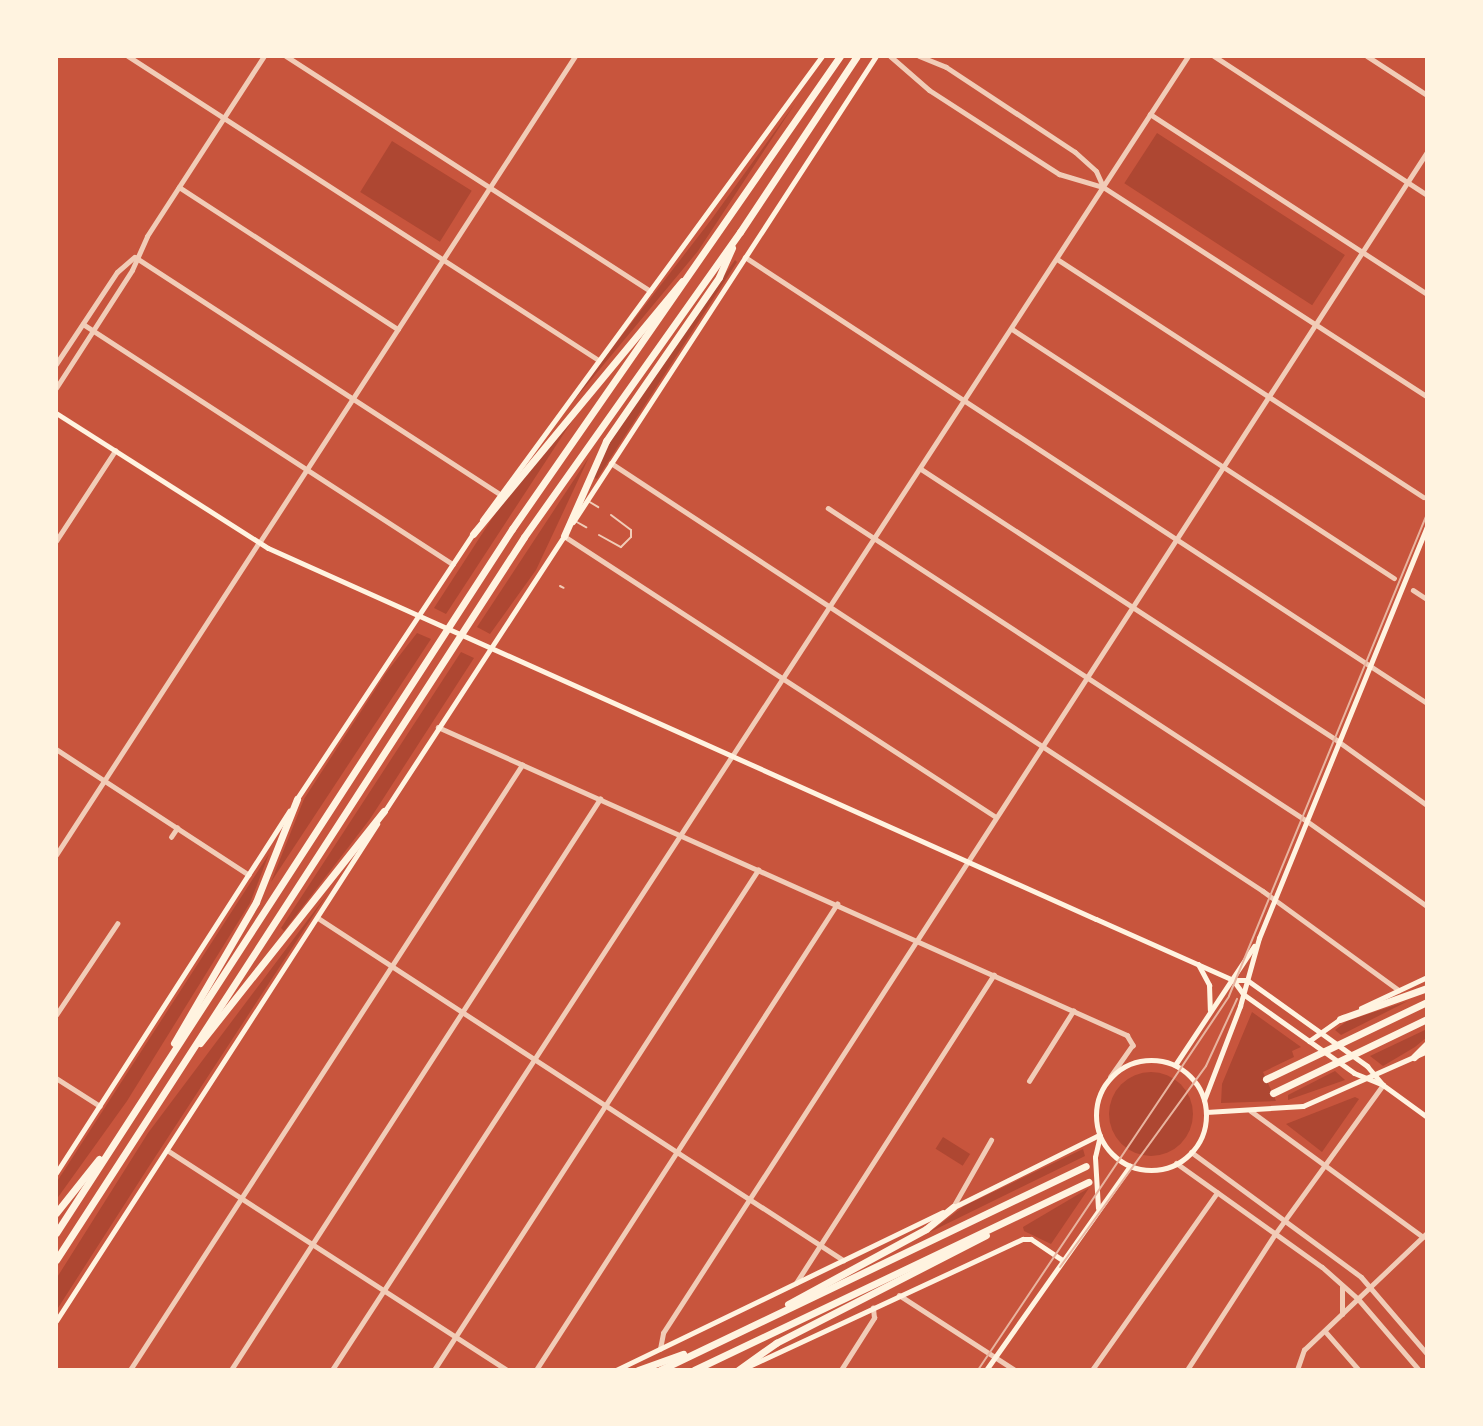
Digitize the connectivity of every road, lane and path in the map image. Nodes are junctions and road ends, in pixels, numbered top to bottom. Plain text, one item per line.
1 (128, 56) edge
2 (264, 56) edge
3 (286, 56) edge
4 (575, 56) edge
5 (822, 56) edge
6 (857, 56) edge
7 (876, 56) edge
8 (890, 56) edge
9 (919, 56) edge
10 (1188, 56) edge
11 (1214, 56) edge
12 (1367, 56) edge
13 (838, 58) edge
14 (1427, 95) edge
15 (1150, 114) junction
16 (223, 118) junction
17 (1427, 152) edge
18 (1408, 182) junction
19 (178, 187) junction
20 (490, 187) junction
21 (1103, 187) junction
22 (1427, 195) edge
23 (740, 232) junction
24 (1363, 252) junction
25 (134, 257) junction
26 (745, 257) junction
27 (443, 259) junction
28 (1057, 259) junction
29 (699, 263) junction
30 (650, 291) junction
31 (1427, 294) edge
32 (82, 323) junction
33 (1315, 325) junction
34 (398, 329) junction
35 (1012, 329) junction
36 (93, 330) junction
37 (597, 359) junction
38 (56, 364) edge
39 (56, 388) edge
40 (1268, 397) junction
41 (1427, 397) edge
42 (352, 399) junction
43 (966, 399) junction
44 (56, 413) edge
45 (115, 451) junction
46 (611, 463) junction
47 (1223, 467) junction
48 (307, 468) junction
49 (920, 469) junction
50 (498, 494) junction
51 (1423, 498) dead end
52 (588, 500) junction
53 (598, 507) dead end
54 (828, 508) dead end
55 (611, 515) dead end
56 (575, 520) junction
57 (1427, 526) edge
58 (586, 527) dead end
59 (473, 534) junction
60 (598, 535) dead end
61 (564, 536) junction
62 (1178, 537) junction
63 (875, 538) junction
64 (56, 541) edge
65 (259, 543) junction
66 (453, 564) junction
67 (1394, 578) dead end
68 (560, 586) dead end
69 (564, 588) dead end
70 (1413, 590) dead end
71 (1427, 599) edge
72 (1132, 607) junction
73 (830, 609) junction
74 (417, 616) junction
75 (489, 648) junction
76 (1370, 663) junction
77 (1087, 677) junction
78 (784, 678) junction
79 (1427, 703) edge
80 (438, 727) junction
81 (1338, 741) junction
82 (1042, 747) junction
83 (56, 749) edge
84 (732, 756) junction
85 (522, 765) junction
86 (104, 781) junction
87 (297, 799) junction
88 (600, 799) junction
89 (1427, 805) edge
90 (384, 811) junction
91 (996, 817) junction
92 (1307, 821) junction
93 (177, 828) junction
94 (679, 835) junction
95 (171, 837) dead end
96 (56, 855) edge
97 (967, 861) junction
98 (758, 870) junction
99 (249, 875) junction
100 (1274, 901) junction
101 (837, 905) junction
102 (1427, 906) edge
103 (318, 918) junction
104 (117, 924) dead end
105 (1259, 938) junction
106 (916, 940) junction
107 (1198, 964) junction
108 (391, 966) junction
109 (994, 975) junction
110 (1427, 977) edge
111 (1233, 980) junction
112 (1247, 981) junction
113 (1427, 988) edge
114 (1399, 990) junction
115 (1243, 993) junction
116 (1427, 1002) edge
117 (1073, 1011) junction
118 (1210, 1011) junction
119 (462, 1012) junction
120 (56, 1015) edge
121 (1340, 1018) junction
122 (1427, 1019) edge
123 (1318, 1031) junction
124 (1309, 1041) junction
125 (1427, 1044) edge
126 (1427, 1051) edge
127 (1414, 1057) junction
128 (533, 1059) junction
129 (165, 1062) junction
130 (184, 1062) junction
131 (1175, 1065) junction
132 (1376, 1075) junction
133 (1111, 1077) junction
134 (56, 1078) edge
135 (1266, 1079) dead end
136 (1365, 1080) junction
137 (1029, 1081) dead end
138 (1383, 1085) junction
139 (1273, 1093) dead end
140 (1204, 1100) junction
141 (605, 1105) junction
142 (100, 1106) junction
143 (1251, 1111) junction
144 (1206, 1112) junction
145 (1427, 1117) edge
146 (124, 1128) junction
147 (1100, 1135) junction
148 (991, 1140) dead end
149 (167, 1150) junction
150 (675, 1150) junction
151 (1191, 1152) junction
152 (1176, 1163) junction
153 (1086, 1166) dead end
154 (1130, 1166) junction
155 (1325, 1166) junction
156 (56, 1173) edge
157 (1088, 1182) dead end
158 (1217, 1193) junction
159 (241, 1198) junction
160 (749, 1198) junction
161 (1044, 1202) junction
162 (953, 1207) junction
163 (1097, 1211) junction
164 (56, 1213) edge
165 (1284, 1220) junction
166 (56, 1233) edge
167 (1275, 1234) junction
168 (1425, 1235) edge
169 (312, 1244) junction
170 (821, 1245) junction
171 (56, 1260) edge
172 (843, 1260) junction
173 (1062, 1260) junction
174 (796, 1283) junction
175 (1342, 1286) junction
176 (1370, 1287) junction
177 (383, 1290) junction
178 (899, 1295) junction
179 (1358, 1299) junction
180 (873, 1308) junction
181 (1342, 1314) junction
182 (56, 1321) edge
183 (757, 1324) junction
184 (1325, 1331) junction
185 (455, 1336) junction
186 (710, 1346) junction
187 (660, 1349) junction
188 (1427, 1354) edge
189 (995, 1357) junction
190 (130, 1370) edge
191 (231, 1370) edge
192 (332, 1370) edge
193 (434, 1370) edge
194 (507, 1370) edge
195 (536, 1370) edge
196 (616, 1370) edge
197 (638, 1370) edge
198 (660, 1370) edge
199 (694, 1370) edge
200 (739, 1370) edge
201 (841, 1370) edge
202 (986, 1370) edge
203 (1014, 1370) edge
204 (1092, 1370) edge
205 (1187, 1370) edge
206 (1297, 1370) edge
207 (1359, 1370) edge
208 (1419, 1370) edge

1 - 16 street
2 - 16 street
3 - 20 street
4 - 20 street
5 - 30 main road
6 - 23 highway
7 - 26 main road
8 - 21 street
9 - 21 street
10 - 15 street
11 - 18 street
12 - 14 street
13 - 29 highway
15 - 21 street
15 - 24 street
16 - 19 street
16 - 27 street
17 - 18 street
18 - 22 street
18 - 24 street
19 - 25 street
19 - 34 street
20 - 27 street
20 - 30 street
21 - 28 street
21 - 33 street
23 - 61 highway
23 - 130 highway
24 - 31 street
24 - 33 street
25 - 32 street
25 - 36 street
25 - 42 street
26 - 43 street
26 - 46 main road
27 - 34 street
27 - 37 street
28 - 35 street
28 - 40 street
29 - 59 highway
29 - 129 highway
30 - 37 main road
32 - 36 street
32 - 38 street
33 - 40 street
33 - 41 street
34 - 42 street
35 - 43 street
35 - 47 street
36 - 39 street
36 - 48 street
37 - 50 main road
40 - 47 street
40 - 51 street
42 - 48 street
42 - 50 street
43 - 49 street
43 - 62 street
44 - 45 main road
45 - 64 street
45 - 65 main road
46 - 52 main road
46 - 73 street
47 - 62 street
47 - 67 street
48 - 65 street
48 - 66 street
49 - 63 street
49 - 72 street
50 - 59 main road
52 - 53 lane
52 - 56 main road
54 - 63 street
55 - 60 lane
56 - 58 lane
56 - 61 main road
57 - 76 main road
59 - 66 main road
61 - 75 main road
61 - 78 street
62 - 72 street
62 - 76 street
63 - 73 street
63 - 77 street
65 - 74 main road
65 - 86 street
66 - 74 main road
68 - 69 lane
70 - 71 street
72 - 77 street
72 - 81 street
73 - 78 street
73 - 82 street
74 - 75 main road
74 - 87 main road
75 - 80 main road
75 - 84 main road
76 - 79 street
76 - 81 main road
77 - 82 street
77 - 92 street
78 - 84 street
78 - 91 street
80 - 85 street
80 - 90 main road
81 - 89 street
81 - 92 main road
82 - 91 street
82 - 100 street
83 - 86 street
84 - 94 street
84 - 97 main road
85 - 88 street
85 - 108 street
86 - 93 street
86 - 96 street
87 - 99 main road
87 - 129 highway
88 - 94 street
88 - 119 street
90 - 103 main road
90 - 130 highway
91 - 97 street
92 - 100 main road
92 - 102 street
93 - 95 street
93 - 99 street
94 - 98 street
94 - 128 street
97 - 106 street
97 - 107 main road
98 - 101 street
98 - 141 street
99 - 142 main road
100 - 105 main road
100 - 114 street
101 - 106 street
101 - 150 street
103 - 108 street
103 - 149 main road
104 - 120 street
105 - 111 main road
105 - 112 main road
106 - 109 street
106 - 160 street
107 - 111 main road
107 - 118 main road
108 - 119 street
108 - 159 street
109 - 117 street
109 - 170 street
110 - 114 main road
111 - 112 main road
111 - 115 main road
111 - 118 main road
112 - 115 main road
112 - 123 main road
113 - 121 highway
114 - 121 main road
115 - 124 main road
115 - 140 main road
116 - 135 highway
117 - 133 street
117 - 137 street
118 - 131 main road
119 - 128 street
119 - 169 street
121 - 123 main road
122 - 139 highway
123 - 124 main road
123 - 132 main road
124 - 136 main road
125 - 127 highway
126 - 127 main road
127 - 132 main road
128 - 141 street
128 - 177 street
129 - 146 highway
130 - 171 highway
131 - 133 main road
131 - 140 main road
132 - 136 main road
132 - 138 main road
133 - 147 main road
134 - 142 street
136 - 138 main road
136 - 143 main road
138 - 145 main road
138 - 155 street
140 - 144 main road
141 - 150 street
141 - 185 street
142 - 156 main road
143 - 144 main road
143 - 155 street
144 - 151 main road
146 - 164 highway
146 - 166 highway
147 - 154 main road
147 - 162 main road
147 - 163 main road
148 - 162 street
149 - 159 street
149 - 182 main road
150 - 160 street
150 - 195 street
151 - 152 main road
151 - 165 street
152 - 154 main road
152 - 158 street
153 - 183 highway
154 - 163 main road
155 - 165 street
155 - 168 street
157 - 161 highway
158 - 167 street
158 - 204 street
159 - 169 street
159 - 190 street
160 - 170 street
160 - 187 street
161 - 199 highway
161 - 200 highway
162 - 172 main road
162 - 183 highway
163 - 173 main road
165 - 167 street
165 - 176 street
167 - 175 street
167 - 205 street
168 - 176 street
169 - 177 street
169 - 191 street
170 - 172 street
170 - 174 street
172 - 174 main road
173 - 178 main road
173 - 189 main road
174 - 187 main road
175 - 179 street
175 - 181 street
176 - 179 street
176 - 188 street
177 - 185 street
177 - 192 street
178 - 180 main road
178 - 189 street
179 - 181 street
179 - 208 street
180 - 200 main road
180 - 201 street
181 - 184 street
183 - 186 highway
184 - 206 street
184 - 207 street
185 - 193 street
185 - 194 street
186 - 197 highway
186 - 198 highway
187 - 196 main road
189 - 202 main road
189 - 203 street

